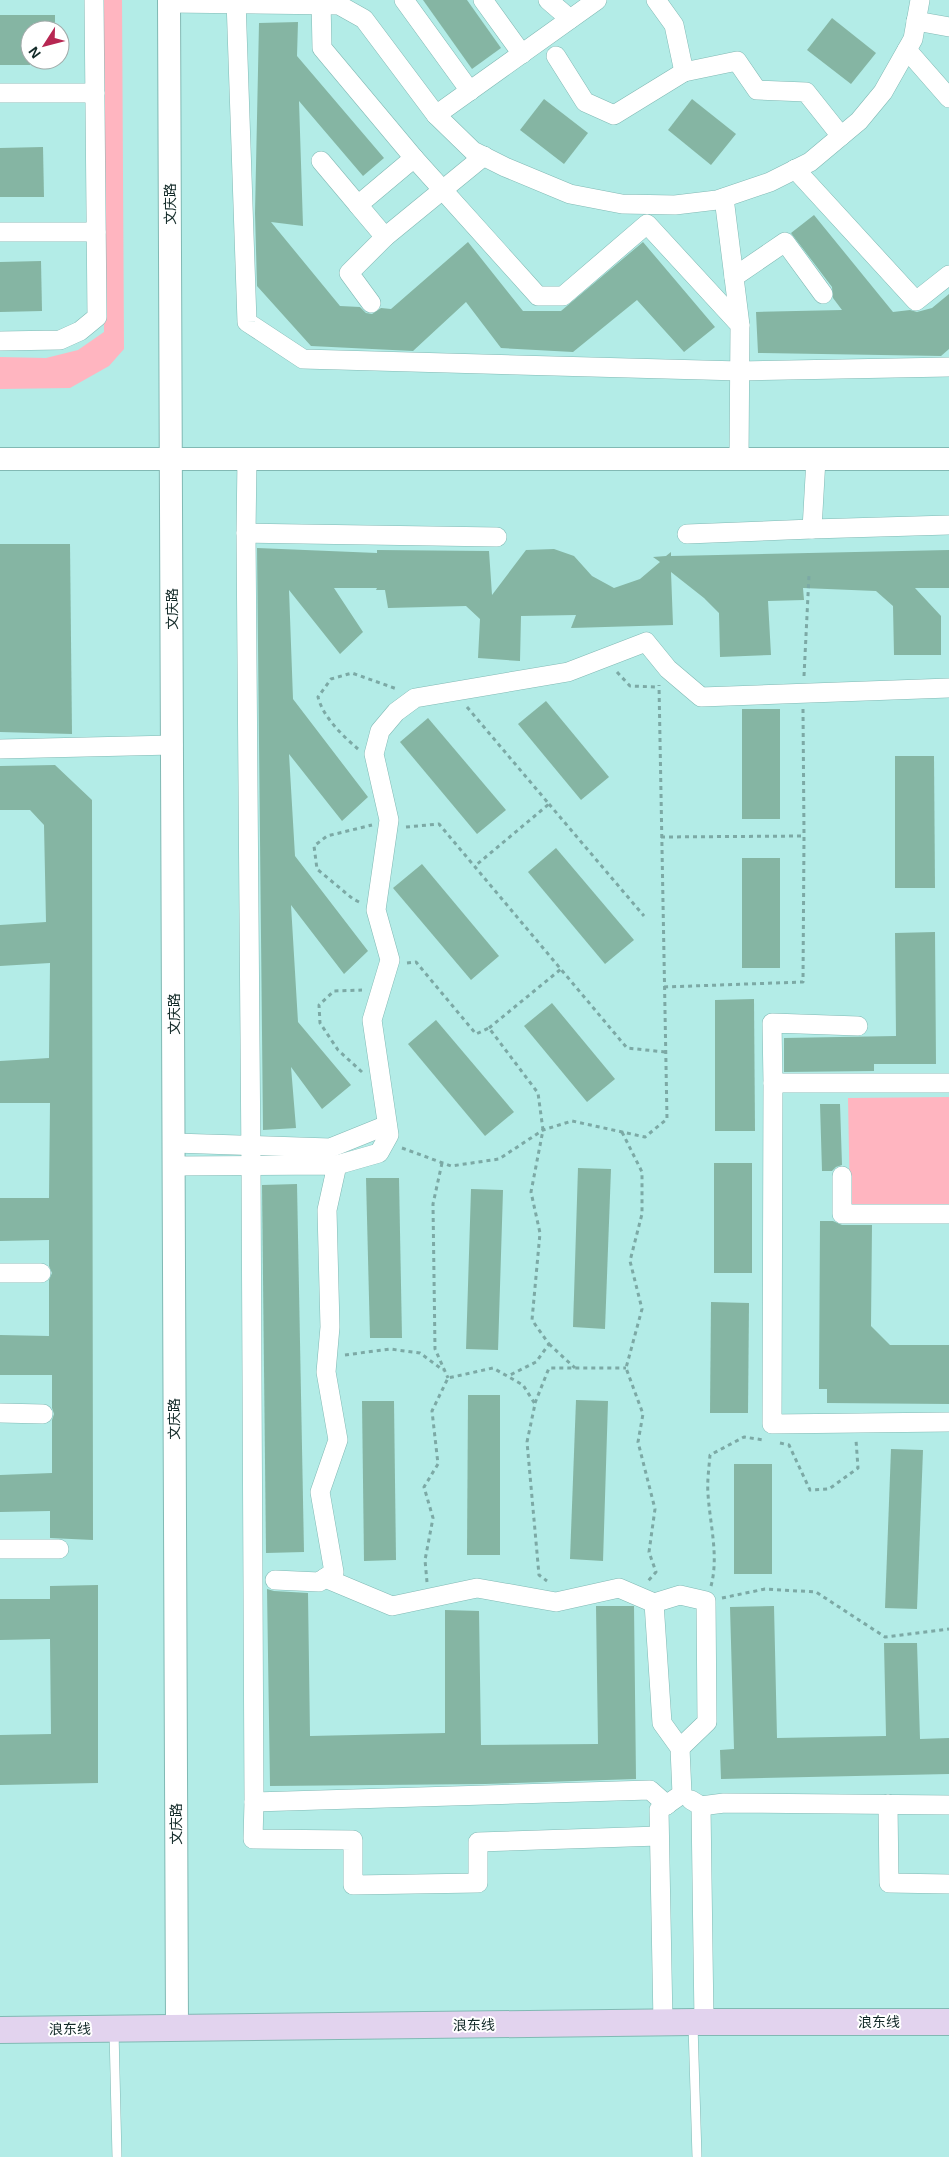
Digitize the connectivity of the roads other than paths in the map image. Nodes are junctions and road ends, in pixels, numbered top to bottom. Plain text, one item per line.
1 (94, 0) edge
2 (404, 0) edge
3 (483, 0) edge
4 (548, 0) edge
5 (597, 0) edge
6 (656, 0) edge
7 (920, 0) edge
8 (169, 2) edge
9 (236, 2) edge
10 (321, 3) edge
11 (570, 19) junction
12 (916, 21) junction
13 (949, 27) edge
14 (907, 50) junction
15 (522, 54) junction
16 (556, 56) dead end
17 (684, 72) junction
18 (470, 91) junction
19 (0, 93) edge
20 (95, 93) junction
21 (949, 98) edge
22 (436, 115) junction
23 (841, 136) junction
24 (484, 156) junction
25 (414, 158) junction
26 (321, 161) dead end
27 (795, 169) junction
28 (443, 190) junction
29 (724, 198) junction
30 (358, 205) junction
31 (0, 232) edge
32 (96, 232) junction
33 (385, 237) junction
34 (949, 275) edge
35 (734, 277) junction
36 (823, 294) dead end
37 (371, 303) dead end
38 (740, 325) junction
39 (0, 341) edge
40 (949, 367) edge
41 (740, 371) junction
42 (0, 459) edge
43 (172, 459) junction
44 (247, 459) junction
45 (740, 459) junction
46 (816, 459) junction
47 (949, 459) edge
48 (949, 525) edge
49 (812, 529) junction
50 (246, 533) junction
51 (687, 534) dead end
52 (497, 537) dead end
53 (949, 688) edge
54 (173, 745) junction
55 (0, 748) edge
56 (858, 1026) dead end
57 (773, 1083) junction
58 (949, 1083) edge
59 (386, 1133) junction
60 (174, 1143) junction
61 (251, 1145) junction
62 (251, 1165) junction
63 (337, 1165) junction
64 (174, 1166) junction
65 (842, 1176) dead end
66 (949, 1214) edge
67 (0, 1273) edge
68 (41, 1273) dead end
69 (0, 1414) edge
70 (43, 1414) dead end
71 (949, 1422) edge
72 (0, 1549) edge
73 (59, 1549) dead end
74 (325, 1578) junction
75 (275, 1580) dead end
76 (654, 1603) junction
77 (680, 1748) junction
78 (674, 1799) junction
79 (254, 1802) junction
80 (888, 1804) junction
81 (949, 1805) edge
82 (701, 1806) junction
83 (660, 1836) junction
84 (949, 1884) edge
85 (698, 2022) junction
86 (949, 2022) edge
87 (663, 2023) junction
88 (176, 2027) junction
89 (114, 2028) junction
90 (0, 2030) edge
91 (117, 2157) edge
92 (697, 2157) edge

1 - 20 street
2 - 18 street
3 - 15 street
4 - 11 street
5 - 11 street
6 - 17 street
7 - 12 street
8 - 9 street
8 - 43 street, 文庆路
9 - 10 street
9 - 41 street
10 - 22 street
10 - 25 street
11 - 15 street
12 - 13 street
12 - 14 street
14 - 21 street
14 - 23 street
15 - 18 street
16 - 17 street
17 - 23 street
18 - 22 street
19 - 20 street
20 - 32 street
22 - 24 street
23 - 27 street
24 - 28 street
24 - 29 street
25 - 28 street
25 - 30 street
26 - 30 street
27 - 29 street
27 - 34 street
28 - 33 street
28 - 38 street
29 - 35 street
30 - 33 street
31 - 32 street
32 - 39 street
33 - 37 street
35 - 36 street
35 - 38 street
38 - 41 street
40 - 41 street
41 - 45 street
42 - 43 street
43 - 44 street
43 - 54 street, 文庆路
44 - 45 street
44 - 50 street
45 - 46 street
46 - 47 street
46 - 49 street
48 - 49 street
49 - 51 street
50 - 52 street
50 - 61 street
53 - 59 street
54 - 55 street
54 - 60 street, 文庆路
56 - 57 street
57 - 58 street
57 - 71 street
59 - 61 street
59 - 63 street
60 - 61 street
60 - 64 street, 文庆路
61 - 62 street
62 - 63 street
62 - 64 street
62 - 79 street
63 - 74 street
64 - 88 street, 文庆路
65 - 66 street
67 - 68 street
69 - 70 street
72 - 73 street
74 - 75 street
74 - 76 street
76 - 77 street
76 - 77 street
77 - 78 street
78 - 79 street
78 - 82 street
78 - 83 street
79 - 83 street
80 - 81 street
80 - 82 street
80 - 84 street
82 - 85 street
83 - 87 street
85 - 86 main road, 浪东线
85 - 87 main road, 浪东线
85 - 92 lane
87 - 88 main road, 浪东线
88 - 89 main road, 浪东线
89 - 90 main road, 浪东线
89 - 91 lane

